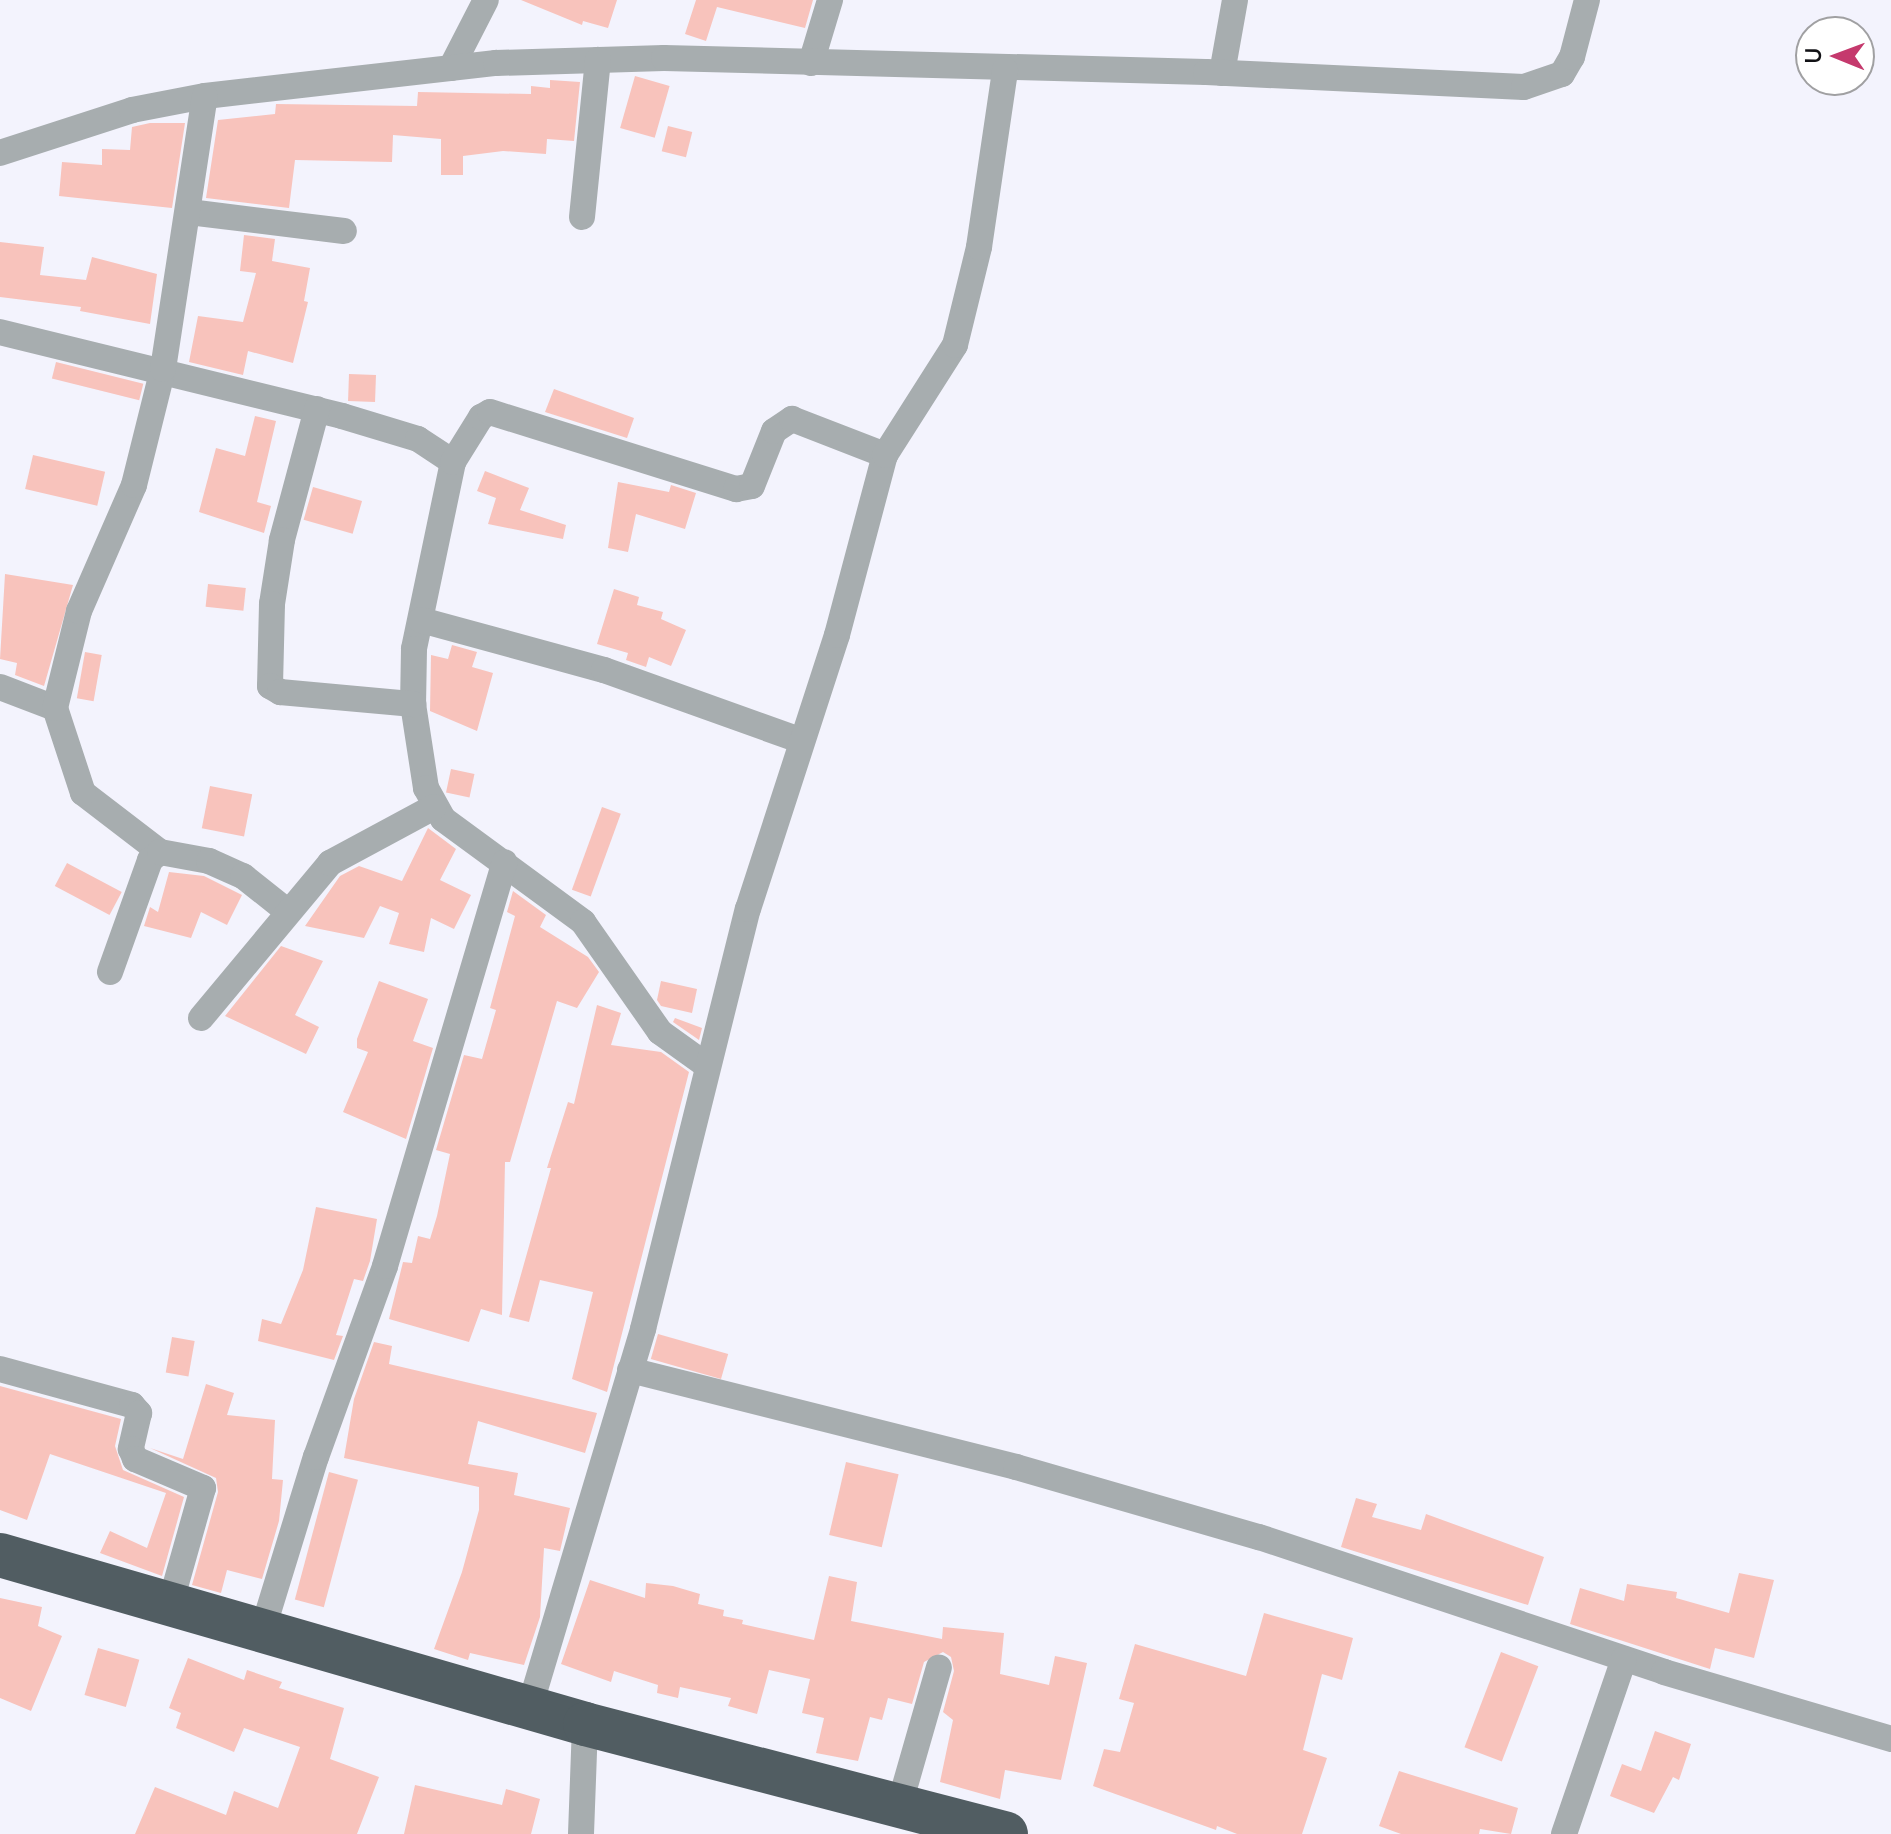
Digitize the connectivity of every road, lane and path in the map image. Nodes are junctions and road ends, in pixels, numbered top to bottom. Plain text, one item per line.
1 (486, 0) edge
2 (830, 0) edge
3 (1235, 0) edge
4 (1587, 0) edge
5 (598, 60) junction
6 (811, 63) junction
7 (451, 68) junction
8 (1005, 70) junction
9 (1222, 73) junction
10 (205, 96) junction
11 (0, 153) edge
12 (189, 212) junction
13 (582, 217) dead end
14 (344, 231) dead end
15 (0, 332) edge
16 (163, 369) junction
17 (317, 409) junction
18 (885, 455) junction
19 (453, 462) junction
20 (421, 620) junction
21 (0, 687) edge
22 (413, 704) junction
23 (55, 708) junction
24 (802, 741) junction
25 (434, 807) junction
26 (160, 852) junction
27 (505, 862) junction
28 (287, 911) junction
29 (110, 972) dead end
30 (201, 1018) dead end
31 (706, 1065) junction
32 (0, 1369) edge
33 (630, 1370) junction
34 (0, 1555) edge
35 (170, 1605) junction
36 (262, 1632) junction
37 (1624, 1659) junction
38 (939, 1667) dead end
39 (530, 1706) junction
40 (585, 1724) junction
41 (1891, 1739) edge
42 (900, 1803) junction
43 (996, 1833) edge
44 (581, 1834) edge
45 (1564, 1834) edge

1 - 7 street
2 - 6 street
3 - 9 street
4 - 9 street
5 - 6 street
5 - 7 street
5 - 13 street
6 - 8 street
7 - 10 street
8 - 9 street
8 - 18 street
10 - 11 street
10 - 12 street
12 - 14 street
12 - 16 street
15 - 16 street
16 - 17 street
16 - 23 street
17 - 19 street
17 - 22 street
18 - 19 street
18 - 24 street
19 - 20 street
20 - 22 street
20 - 24 street
21 - 23 street
22 - 25 street
23 - 26 street
24 - 31 street
25 - 27 street
25 - 28 street
26 - 28 street
26 - 29 street
27 - 31 street
27 - 36 street
28 - 30 street
31 - 33 street
32 - 35 street
33 - 37 street
33 - 39 street
34 - 35 highway
35 - 36 highway
36 - 39 highway
37 - 41 street
37 - 45 street
38 - 42 street
39 - 40 highway
40 - 42 highway
40 - 44 street
42 - 43 highway

